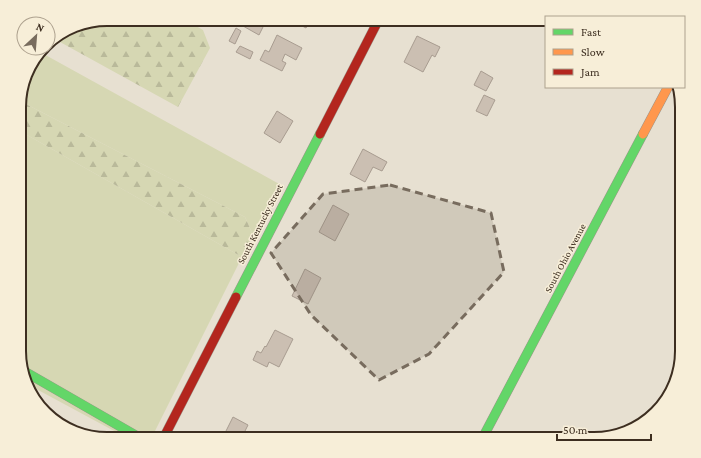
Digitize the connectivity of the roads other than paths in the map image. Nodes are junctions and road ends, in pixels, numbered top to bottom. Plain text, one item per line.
1 (375, 26) edge
2 (667, 88) edge
3 (30, 374) edge
4 (130, 432) edge
5 (167, 432) edge
6 (486, 432) edge

1 - 5 street, South Kentucky Street
2 - 6 street, South Ohio Avenue
3 - 4 street

